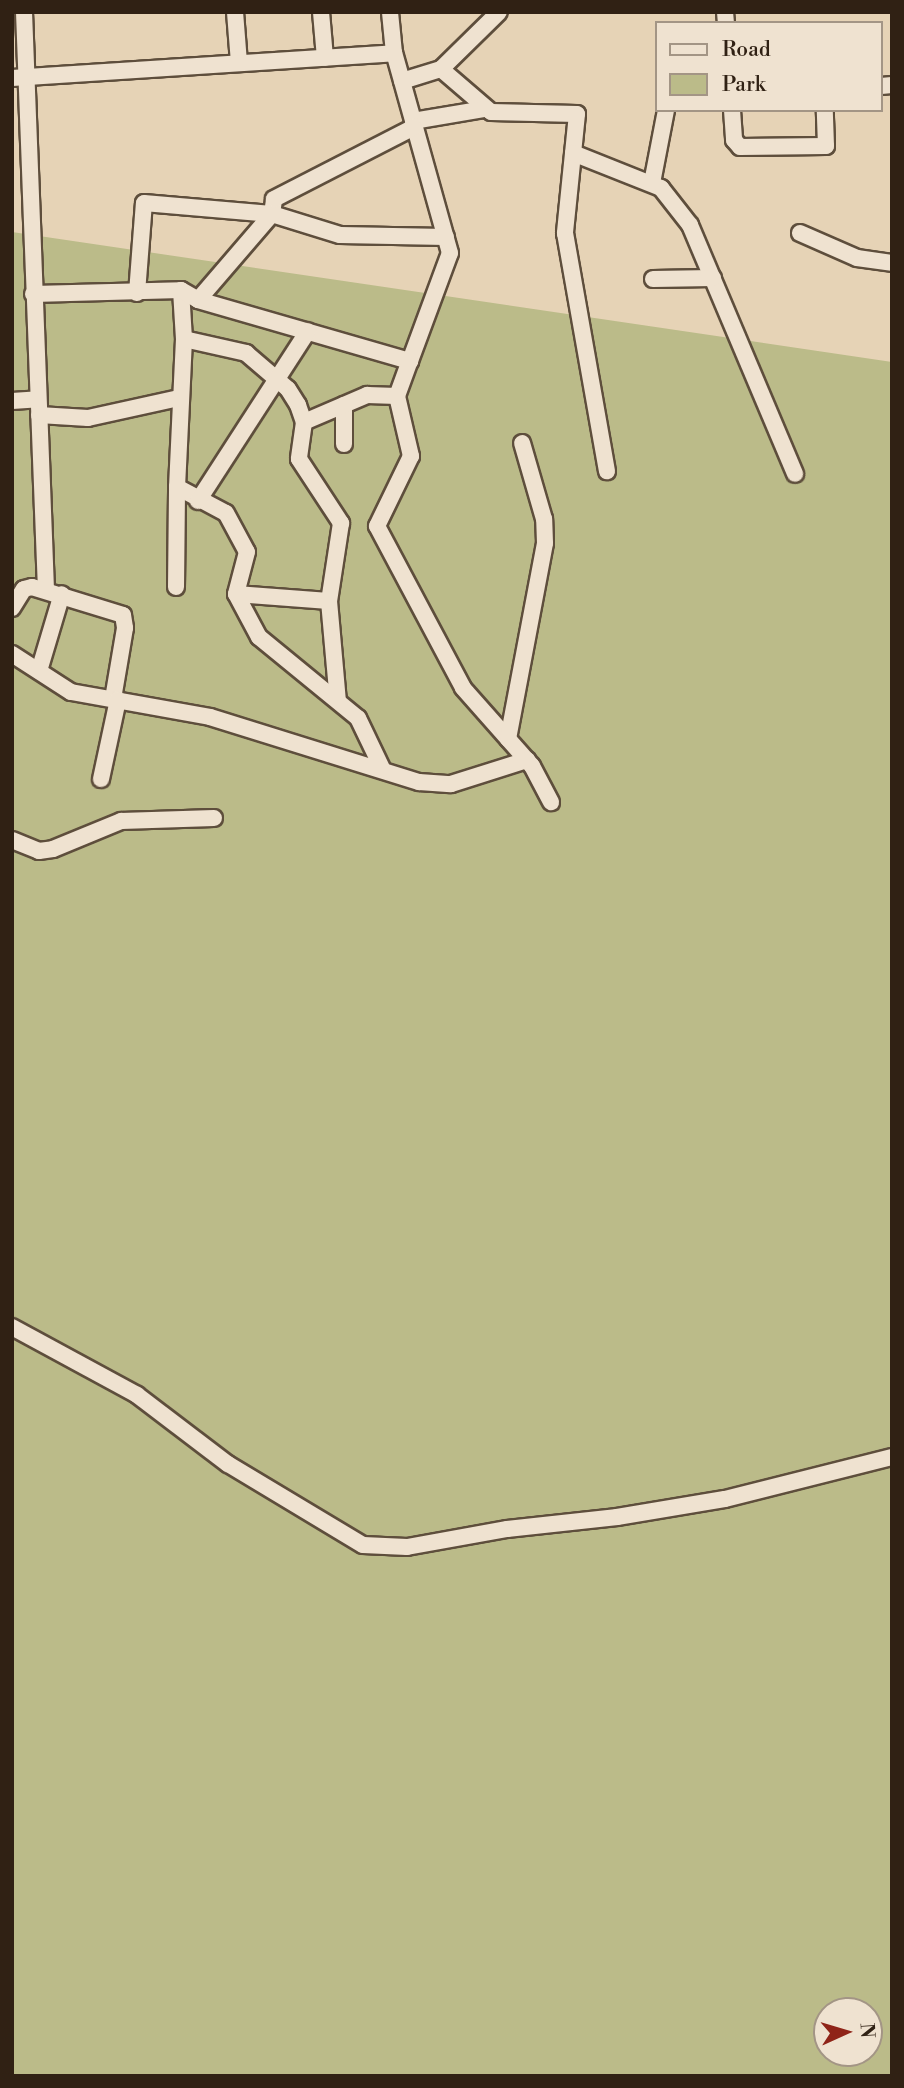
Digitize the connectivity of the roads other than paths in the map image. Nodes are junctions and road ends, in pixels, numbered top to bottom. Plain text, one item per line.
1 (235, 12) edge
2 (321, 12) edge
3 (390, 12) edge
4 (499, 12) edge
5 (25, 18) edge
6 (12, 46) edge
7 (394, 53) junction
8 (325, 58) junction
9 (239, 63) junction
10 (441, 69) junction
11 (19, 77) edge
12 (402, 81) junction
13 (485, 109) junction
14 (666, 112) edge
15 (732, 112) edge
16 (825, 112) edge
17 (414, 124) junction
18 (573, 153) junction
19 (652, 183) junction
20 (272, 214) junction
21 (800, 233) dead end
22 (446, 237) junction
23 (892, 263) edge
24 (713, 278) junction
25 (653, 279) dead end
26 (181, 290) junction
27 (137, 293) junction
28 (33, 294) junction
29 (198, 300) junction
30 (308, 331) junction
31 (184, 339) junction
32 (410, 361) junction
33 (275, 379) junction
34 (397, 396) junction
35 (179, 398) junction
36 (12, 401) edge
37 (344, 405) junction
38 (39, 407) junction
39 (304, 422) junction
40 (522, 443) dead end
41 (344, 444) dead end
42 (607, 471) dead end
43 (795, 474) dead end
44 (177, 487) junction
45 (198, 501) junction
46 (176, 587) dead end
47 (54, 592) junction
48 (236, 594) junction
49 (329, 601) junction
50 (12, 608) edge
51 (12, 654) edge
52 (39, 671) junction
53 (116, 700) junction
54 (338, 701) junction
55 (508, 739) junction
56 (527, 760) junction
57 (382, 768) junction
58 (101, 779) dead end
59 (551, 802) dead end
60 (214, 818) dead end
61 (12, 840) edge
62 (12, 1327) edge
63 (892, 1457) edge

1 - 9 street
2 - 8 street
3 - 7 street
4 - 10 street
5 - 6 street
5 - 11 street
7 - 8 street
7 - 12 street
8 - 9 street
9 - 11 street
10 - 12 street
10 - 13 street
11 - 28 street
12 - 17 street
13 - 17 street
13 - 18 street
14 - 19 street
15 - 16 street
17 - 20 street
17 - 22 street
18 - 19 street
18 - 42 street
19 - 24 street
20 - 22 street
20 - 27 street
20 - 29 street
21 - 23 street
22 - 32 street
24 - 25 street
24 - 43 street
26 - 27 street
26 - 29 street
26 - 31 street
27 - 28 street
28 - 38 street
29 - 30 street
30 - 32 street
30 - 33 street
31 - 33 street
31 - 35 street
32 - 34 street
33 - 39 street
33 - 45 street
34 - 37 street
34 - 55 street
35 - 38 street
35 - 44 street
36 - 38 street
37 - 39 street
37 - 41 street
38 - 47 street
39 - 49 street
40 - 55 street
44 - 45 street
44 - 46 street
45 - 48 street
47 - 50 street
47 - 52 street
47 - 53 street
48 - 49 street
48 - 54 street
49 - 54 street
51 - 52 street
52 - 53 street
53 - 57 street
53 - 58 street
54 - 57 street
55 - 56 street
56 - 57 street
56 - 59 street
60 - 61 street
62 - 63 street

